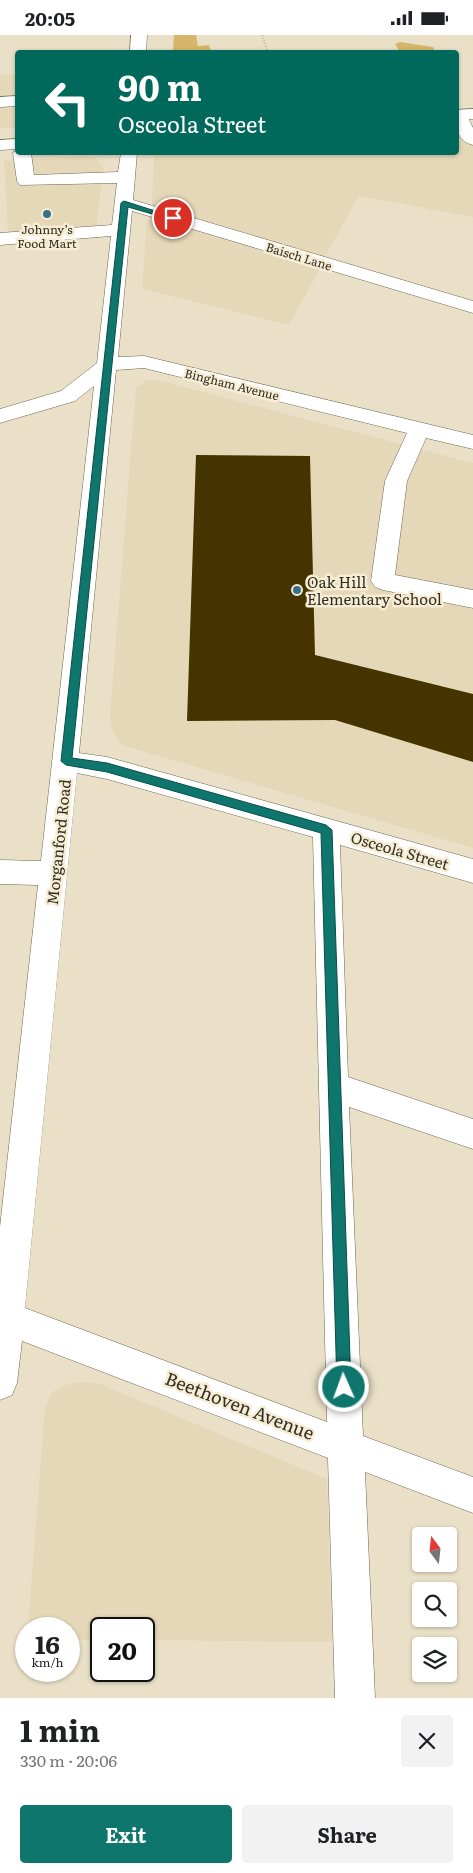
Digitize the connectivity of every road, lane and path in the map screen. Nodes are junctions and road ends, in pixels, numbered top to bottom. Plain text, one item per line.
1 (140, 35) edge
2 (262, 35) edge
3 (138, 50) edge
4 (267, 50) edge
5 (15, 101) edge
6 (0, 102) edge
7 (463, 114) edge
8 (473, 140) edge
9 (15, 144) edge
10 (0, 145) edge
11 (22, 155) edge
12 (128, 165) edge
13 (124, 203) junction
14 (122, 230) junction
15 (0, 239) edge
16 (473, 307) edge
17 (107, 366) junction
18 (0, 417) edge
19 (419, 429) junction
20 (473, 442) edge
21 (473, 599) edge
22 (66, 761) junction
23 (326, 830) junction
24 (473, 871) edge
25 (0, 872) edge
26 (54, 873) junction
27 (333, 1087) junction
28 (473, 1134) edge
29 (6, 1318) junction
30 (0, 1383) edge
31 (346, 1445) junction
32 (473, 1495) edge
33 (355, 1698) edge

1 - 3 street
2 - 4 path
5 - 6 street
7 - 8 street
9 - 10 street
11 - 12 street
12 - 13 street, Morganford Road
13 - 14 street, Morganford Road
13 - 16 street, Baisch Lane
14 - 15 street
14 - 17 street, Morganford Road
17 - 18 street
17 - 19 street, Bingham Avenue
17 - 22 street, Morganford Road
19 - 20 street, Bingham Avenue
19 - 21 street
22 - 23 street, Osceola Street
22 - 26 street, Morganford Road
23 - 24 street, Osceola Street
23 - 27 street
25 - 26 street
26 - 29 street, Morganford Road
27 - 28 street
27 - 31 street
29 - 30 street, Morganford Road
29 - 31 street, Beethoven Avenue
31 - 32 street, Beethoven Avenue
31 - 33 street

